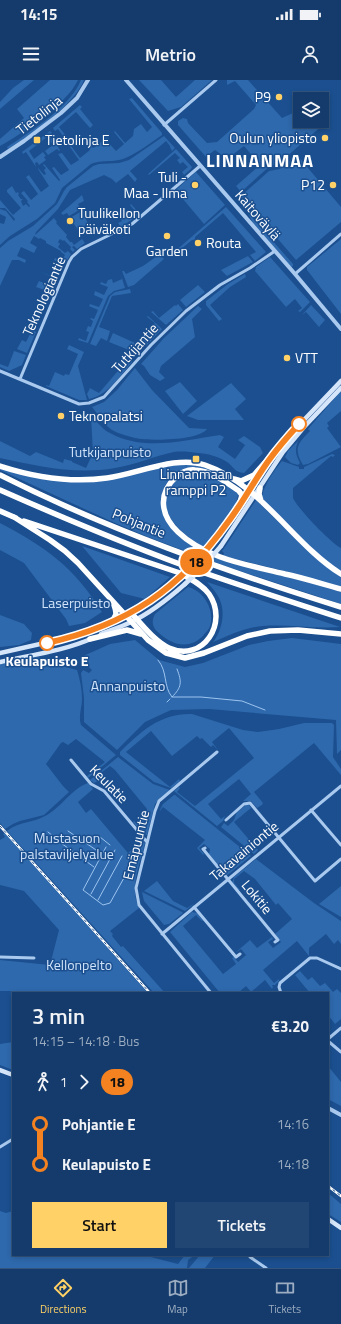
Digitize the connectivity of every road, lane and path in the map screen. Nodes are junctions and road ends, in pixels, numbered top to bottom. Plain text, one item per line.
1 (126, 80) edge
2 (216, 80) edge
3 (86, 81) edge
4 (164, 125) junction
5 (0, 157) edge
6 (200, 166) junction
7 (341, 234) edge
8 (275, 251) junction
9 (295, 274) junction
10 (341, 329) edge
11 (0, 371) edge
12 (20, 379) junction
13 (341, 381) edge
14 (341, 388) edge
15 (285, 440) junction
16 (0, 466) edge
17 (0, 475) edge
18 (227, 476) junction
19 (260, 488) junction
20 (0, 490) edge
21 (249, 491) junction
22 (255, 495) junction
23 (261, 501) junction
24 (239, 506) junction
25 (0, 511) edge
26 (14, 517) junction
27 (341, 574) edge
28 (341, 589) edge
29 (112, 601) junction
30 (341, 607) edge
31 (131, 613) junction
32 (125, 616) junction
33 (341, 618) edge
34 (137, 619) junction
35 (110, 622) junction
36 (131, 622) junction
37 (143, 634) junction
38 (341, 634) edge
39 (90, 639) junction
40 (0, 653) edge
41 (0, 662) edge
42 (217, 752) dead end
43 (71, 760) dead end
44 (341, 786) edge
45 (311, 810) junction
46 (226, 820) dead end
47 (278, 837) junction
48 (147, 842) junction
49 (341, 845) edge
50 (205, 848) dead end
51 (341, 859) edge
52 (228, 879) junction
53 (194, 907) junction
54 (162, 934) junction
55 (275, 942) dead end
56 (240, 954) dead end
57 (0, 958) edge
58 (34, 958) dead end
59 (341, 969) edge
60 (210, 992) edge
61 (280, 992) edge
62 (341, 1028) edge
63 (329, 1039) edge
64 (329, 1041) edge
65 (341, 1052) edge
66 (0, 1070) edge
67 (12, 1075) edge
68 (329, 1108) edge
69 (341, 1114) edge
70 (12, 1140) edge
71 (0, 1147) edge
72 (329, 1220) edge
73 (341, 1228) edge
74 (250, 1257) dead end
75 (266, 1268) edge

1 - 4 street, Kaitoväylä
2 - 4 street
3 - 5 street, Tietolinja
4 - 6 street, Kaitoväylä
6 - 8 street, Kaitoväylä
6 - 12 street, Teknologiantie
7 - 9 street
8 - 9 street, Kaitoväylä
8 - 12 street, Tutkijantie
9 - 10 street, Kaitoväylä
11 - 12 street, Tutkijantie
13 - 15 main road
14 - 19 main road
15 - 18 highway
15 - 21 main road
16 - 18 highway
17 - 30 highway, Pohjantie
18 - 21 highway
19 - 22 main road
19 - 23 highway
20 - 33 highway, Pohjantie
21 - 22 highway
21 - 24 main road
22 - 23 highway
22 - 34 main road, bridge
23 - 27 highway
24 - 28 highway
24 - 31 main road, bridge
25 - 26 highway
26 - 29 highway
26 - 34 highway
29 - 32 highway
29 - 35 highway
31 - 32 main road
31 - 34 highway
32 - 35 main road
32 - 36 highway
34 - 36 main road
35 - 40 main road
36 - 37 highway
36 - 39 main road
37 - 38 highway
37 - 39 highway
39 - 41 main road
42 - 48 street, Emäpuuntie
43 - 48 street, Keulatie
44 - 45 street, Takavainiontie
45 - 47 street, Takavainiontie
45 - 49 street
46 - 47 street
47 - 51 street
47 - 52 street, Takavainiontie
48 - 54 street, Emäpuuntie
50 - 52 street, Lokitie
52 - 53 street, Takavainiontie
52 - 55 street, Lokitie
53 - 54 street, Takavainiontie
53 - 56 street
54 - 60 street, Emäpuuntie
57 - 58 street
59 - 61 street
62 - 63 street
64 - 65 street
66 - 67 main road
68 - 69 street
70 - 71 street
72 - 73 main road
74 - 75 street

